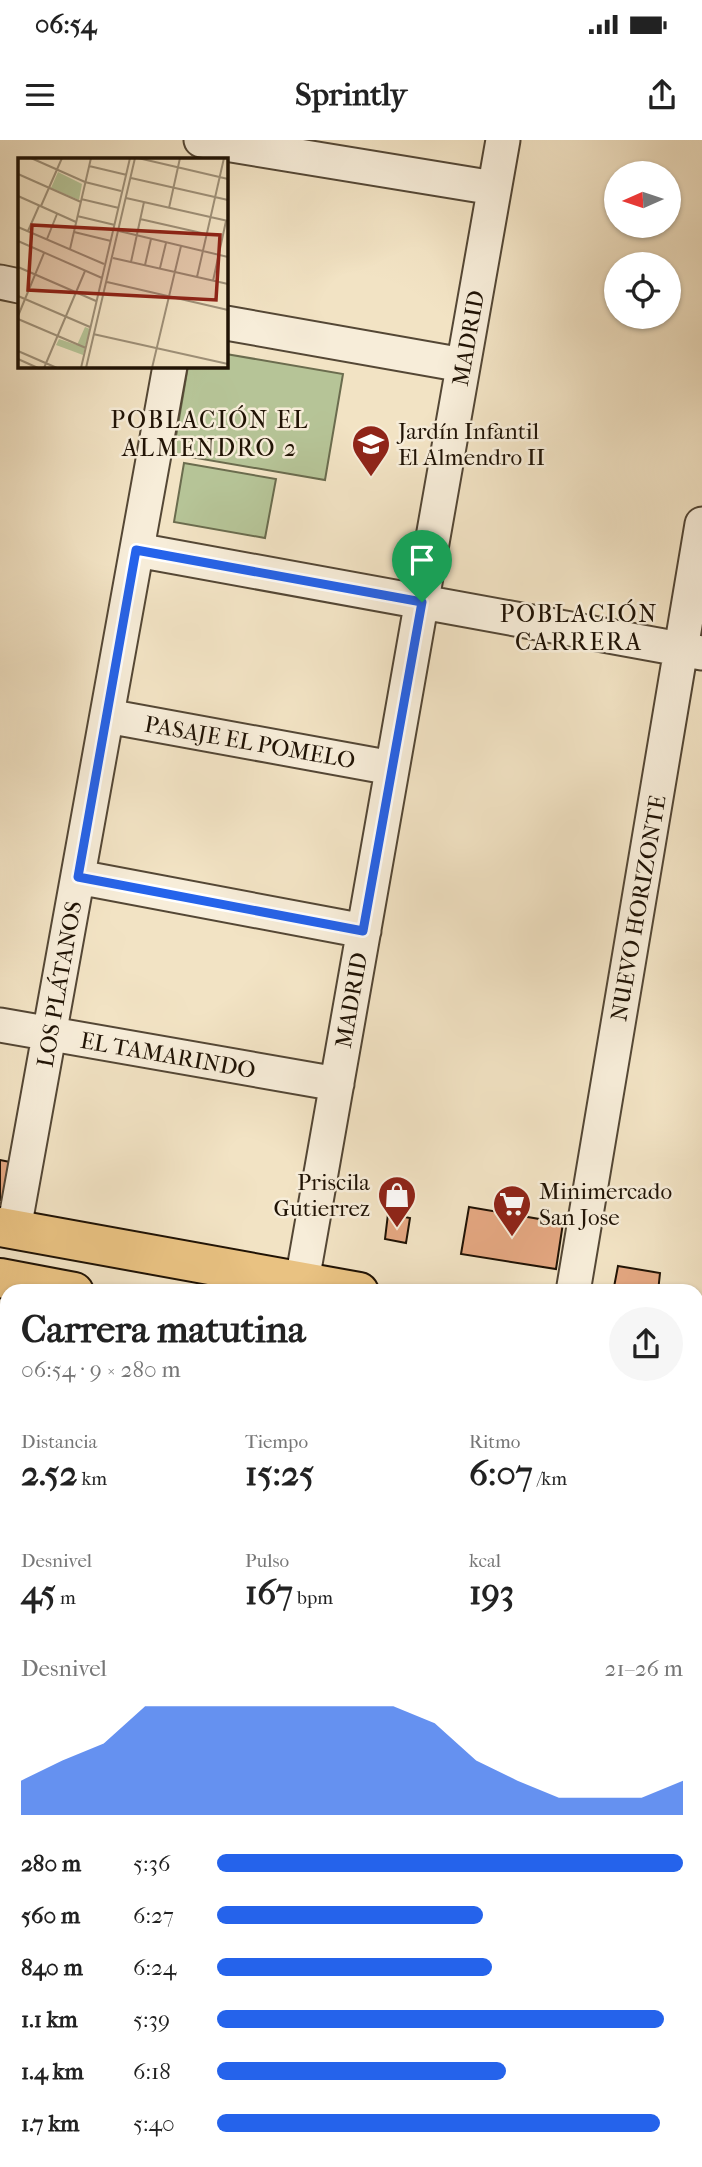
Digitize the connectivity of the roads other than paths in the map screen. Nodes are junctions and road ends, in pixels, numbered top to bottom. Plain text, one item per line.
1 (503, 140) edge
2 (207, 145) edge
3 (494, 188) junction
4 (0, 283) edge
5 (18, 286) edge
6 (228, 323) edge
7 (463, 365) junction
8 (170, 368) edge
9 (702, 524) edge
10 (136, 550) junction
11 (422, 602) junction
12 (692, 651) edge
13 (107, 716) junction
14 (392, 768) junction
15 (78, 877) junction
16 (363, 931) junction
17 (0, 1026) edge
18 (50, 1034) junction
19 (337, 1084) junction
20 (7, 1228) edge
21 (0, 1278) edge
22 (302, 1281) junction
23 (32, 1284) edge
24 (318, 1284) edge
25 (574, 1284) edge

1 - 3 street, MADRID
2 - 3 street
3 - 7 street, MADRID
4 - 5 street
6 - 7 street
7 - 11 street, MADRID
8 - 10 street, LOS PLÁTANOS
9 - 12 street, NUEVO HORIZONTE
10 - 11 street
10 - 13 street, LOS PLÁTANOS
11 - 12 street
11 - 14 street, MADRID
12 - 25 street, NUEVO HORIZONTE
13 - 14 street, PASAJE EL POMELO
13 - 15 street, LOS PLÁTANOS
14 - 16 street, MADRID
15 - 16 street
15 - 18 street, LOS PLÁTANOS
16 - 19 street, MADRID
17 - 18 street, EL TAMARINDO
18 - 19 street, EL TAMARINDO
18 - 20 street, LOS PLÁTANOS
19 - 22 street, MADRID
20 - 22 main road
21 - 23 main road
22 - 24 main road

